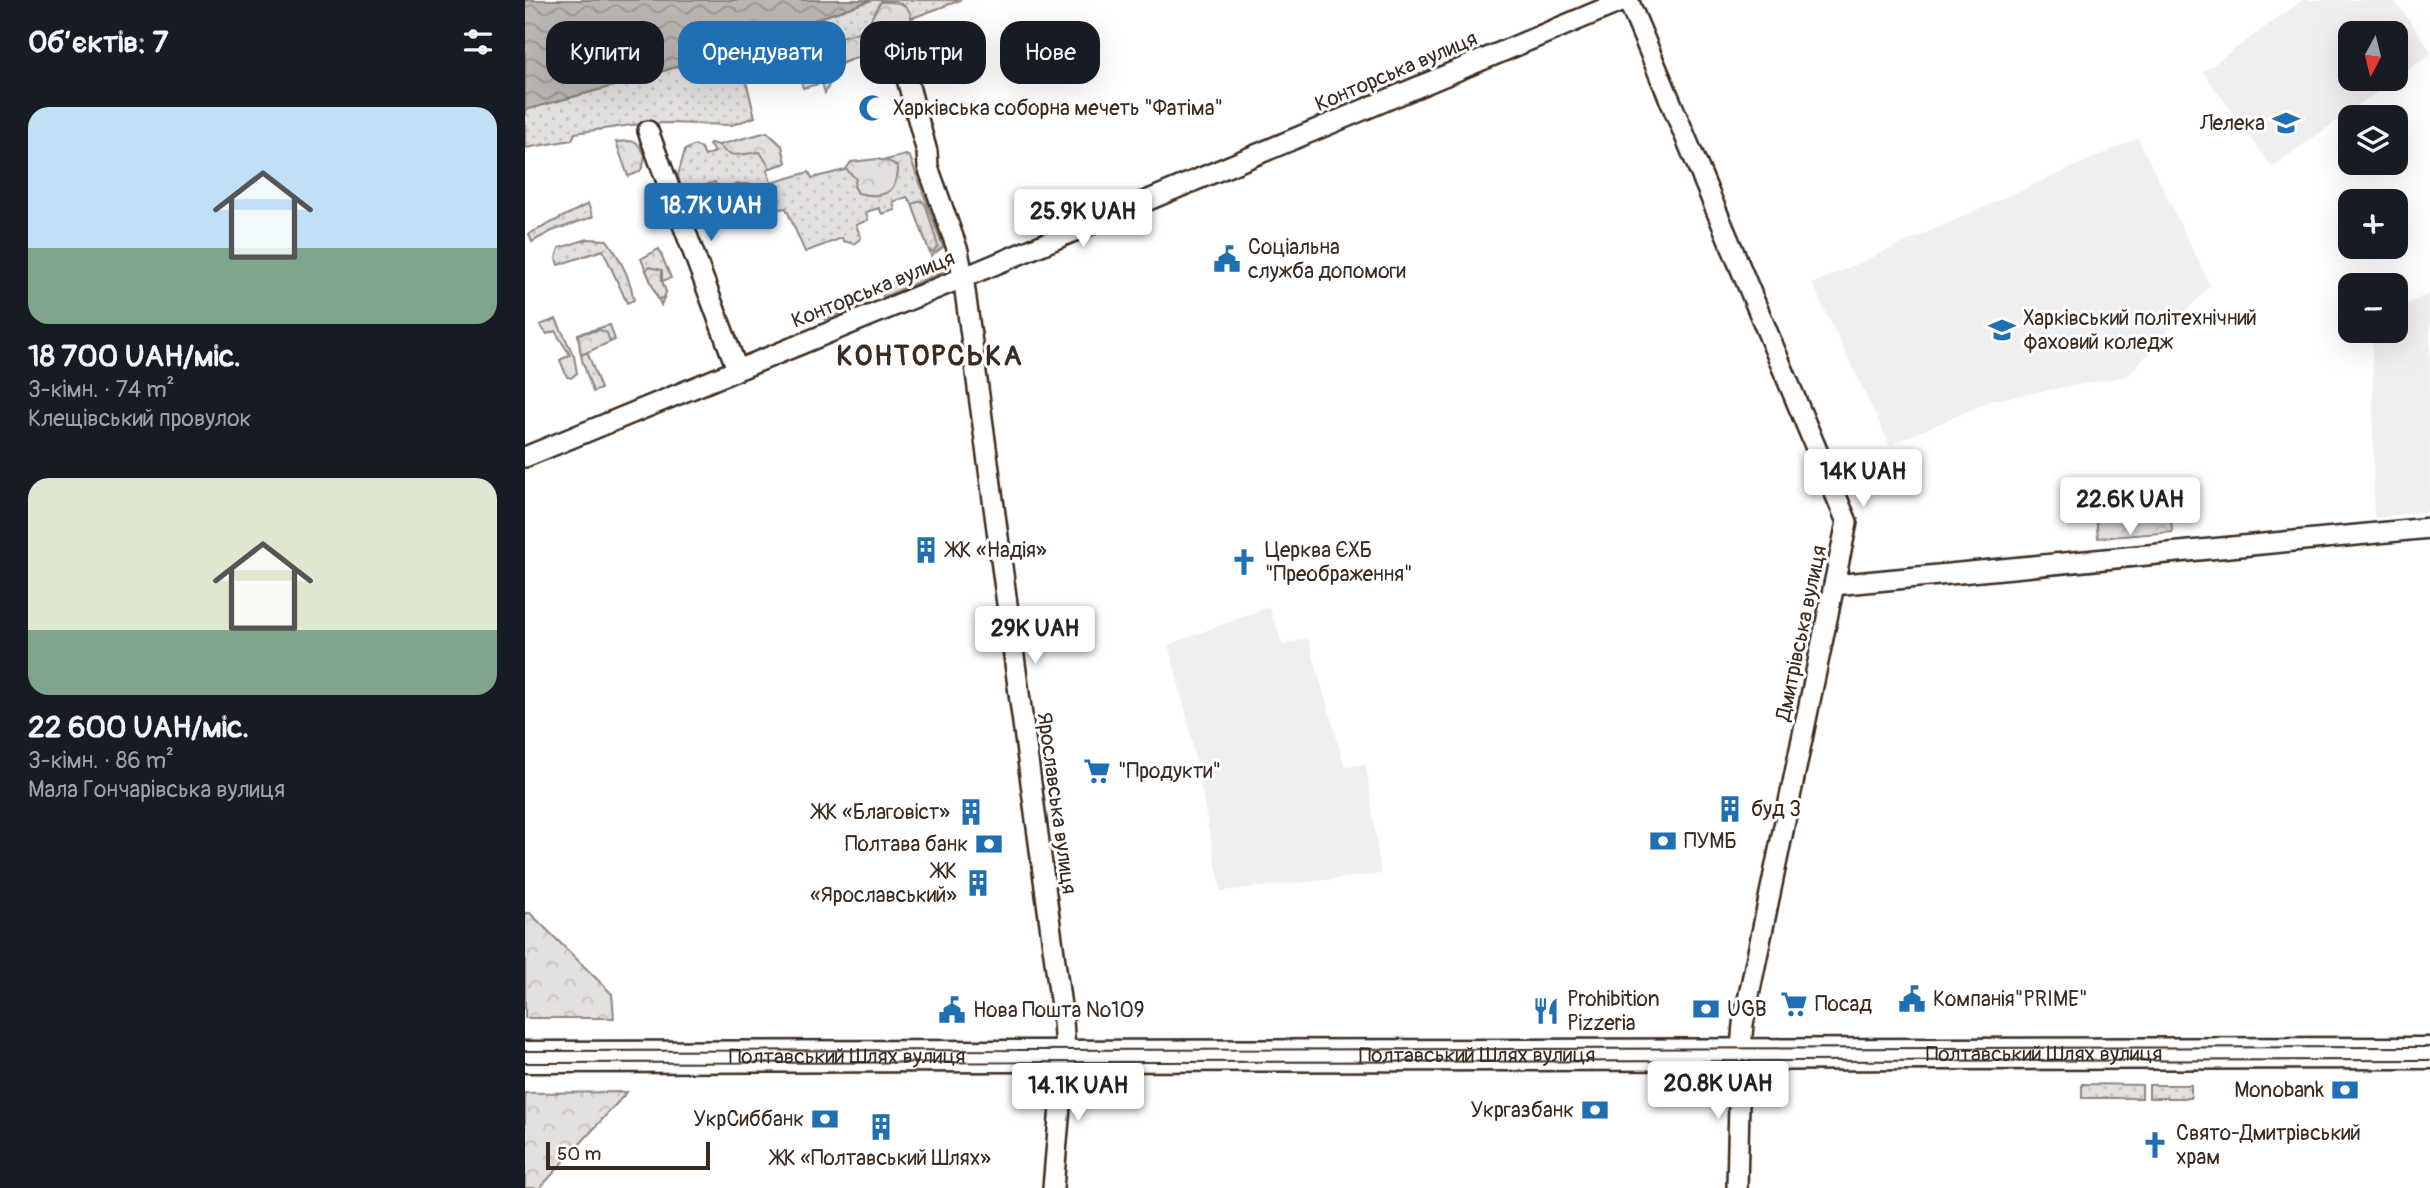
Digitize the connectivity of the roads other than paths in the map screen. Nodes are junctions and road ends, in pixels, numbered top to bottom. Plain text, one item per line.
1 (1626, 0) edge
2 (908, 84) edge
3 (648, 131) dead end
4 (963, 276) junction
5 (737, 369) junction
6 (525, 457) edge
7 (2430, 528) edge
8 (1834, 585) junction
9 (2430, 1053) edge
10 (1740, 1055) junction
11 (1064, 1056) junction
12 (525, 1057) edge
13 (1053, 1188) edge
14 (1737, 1188) edge

1 - 4 street, Конторська вулиця
1 - 8 street, Дмитрівська вулиця
2 - 4 street, Ярославська вулиця
3 - 5 street
4 - 5 street, Конторська вулиця
4 - 11 street, Ярославська вулиця
5 - 6 street, Конторська вулиця
7 - 8 street
8 - 10 street, Дмитрівська вулиця
9 - 10 main road, Полтавський Шлях вулиця
10 - 11 main road, Полтавський Шлях вулиця
10 - 14 street, Дмитрівська вулиця
11 - 12 main road, Полтавський Шлях вулиця
11 - 13 street, Ярославська вулиця

